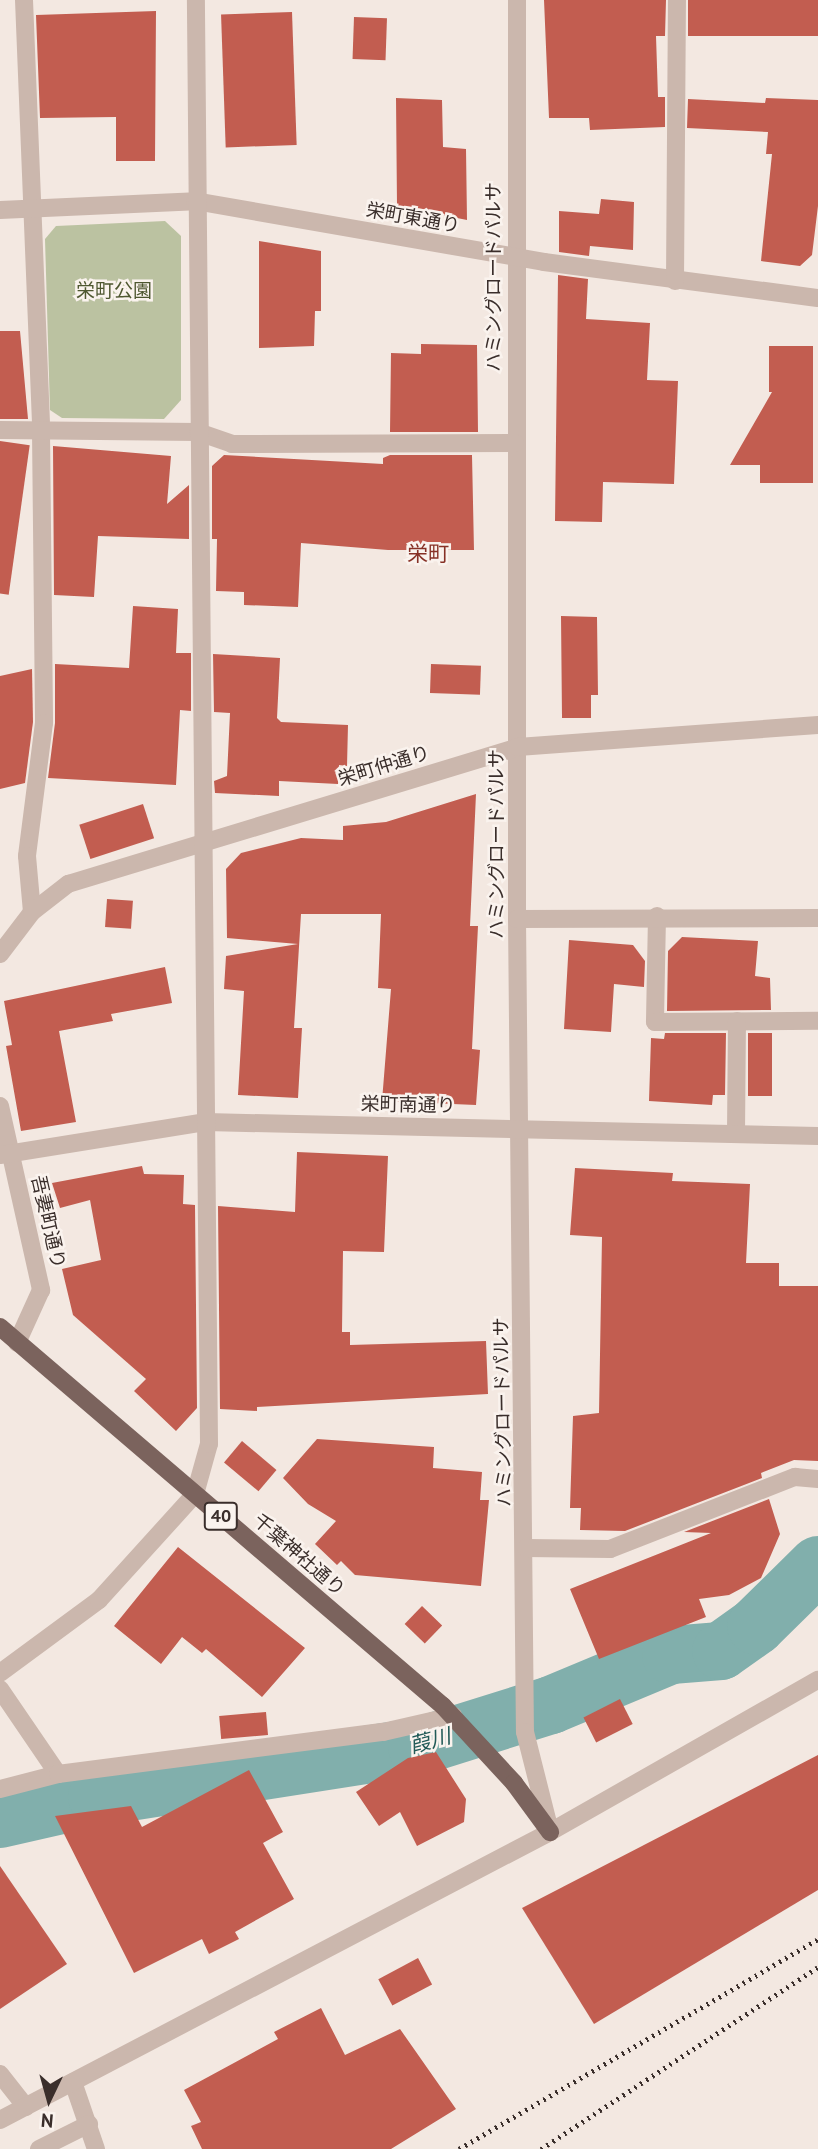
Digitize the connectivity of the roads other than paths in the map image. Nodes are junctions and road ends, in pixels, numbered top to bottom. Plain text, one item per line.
1 (24, 0) edge
2 (196, 0) edge
3 (517, 0) edge
4 (677, 0) edge
5 (195, 201) junction
6 (32, 208) junction
7 (0, 210) edge
8 (514, 257) junction
9 (675, 281) junction
10 (818, 298) edge
11 (0, 430) edge
12 (41, 431) junction
13 (198, 432) junction
14 (515, 443) junction
15 (818, 725) edge
16 (518, 747) junction
17 (204, 842) junction
18 (32, 912) junction
19 (657, 916) junction
20 (818, 918) edge
21 (517, 919) junction
22 (0, 954) edge
23 (737, 1021) junction
24 (818, 1021) edge
25 (0, 1106) edge
26 (206, 1122) junction
27 (520, 1128) junction
28 (736, 1133) junction
29 (818, 1136) edge
30 (5, 1154) edge
31 (0, 1327) edge
32 (17, 1343) junction
33 (818, 1479) edge
34 (195, 1494) junction
35 (526, 1548) junction
36 (0, 1673) edge
37 (818, 1680) edge
38 (0, 1689) edge
39 (448, 1711) junction
40 (58, 1774) junction
41 (0, 1789) edge
42 (550, 1832) junction
43 (0, 2074) edge
44 (73, 2082) junction
45 (26, 2107) junction
46 (0, 2120) edge
47 (89, 2124) junction
48 (40, 2149) edge
49 (96, 2149) edge

1 - 6 street
2 - 5 street
3 - 8 street, ハミングロードパルサ
4 - 9 street
5 - 6 street, 栄町東通り
5 - 8 street, 栄町東通り
5 - 13 street
6 - 7 street, 栄町東通り
6 - 12 street
8 - 9 street, 栄町東通り
8 - 14 street, ハミングロードパルサ
9 - 10 street, 栄町東通り
11 - 12 street
12 - 13 street
12 - 18 street
13 - 14 street
13 - 17 street
14 - 16 street, ハミングロードパルサ
15 - 16 street, 栄町仲通り
16 - 17 street, 栄町仲通り
16 - 21 street, ハミングロードパルサ
17 - 18 street, 栄町仲通り
17 - 26 street
18 - 22 street, 栄町仲通り
19 - 20 street
19 - 21 street
19 - 23 street
21 - 27 street, ハミングロードパルサ
23 - 24 street
23 - 28 street
25 - 30 street, 吾妻町通り
26 - 27 street, 栄町南通り
26 - 30 street, 栄町南通り
26 - 34 street
27 - 28 street, 栄町南通り
27 - 35 street, ハミングロードパルサ
28 - 29 street, 栄町南通り
30 - 32 street, 吾妻町通り
31 - 32 main road, 千葉神社通り / 40
32 - 34 main road, 千葉神社通り / 40
33 - 35 street
34 - 36 street
34 - 39 main road, 千葉神社通り / 40
35 - 42 street, ハミングロードパルサ
37 - 42 street
38 - 40 street
39 - 40 street
39 - 42 main road, 40
40 - 41 street
42 - 44 street
43 - 45 street
44 - 45 street
44 - 47 street
45 - 46 street
47 - 48 street
47 - 49 street

